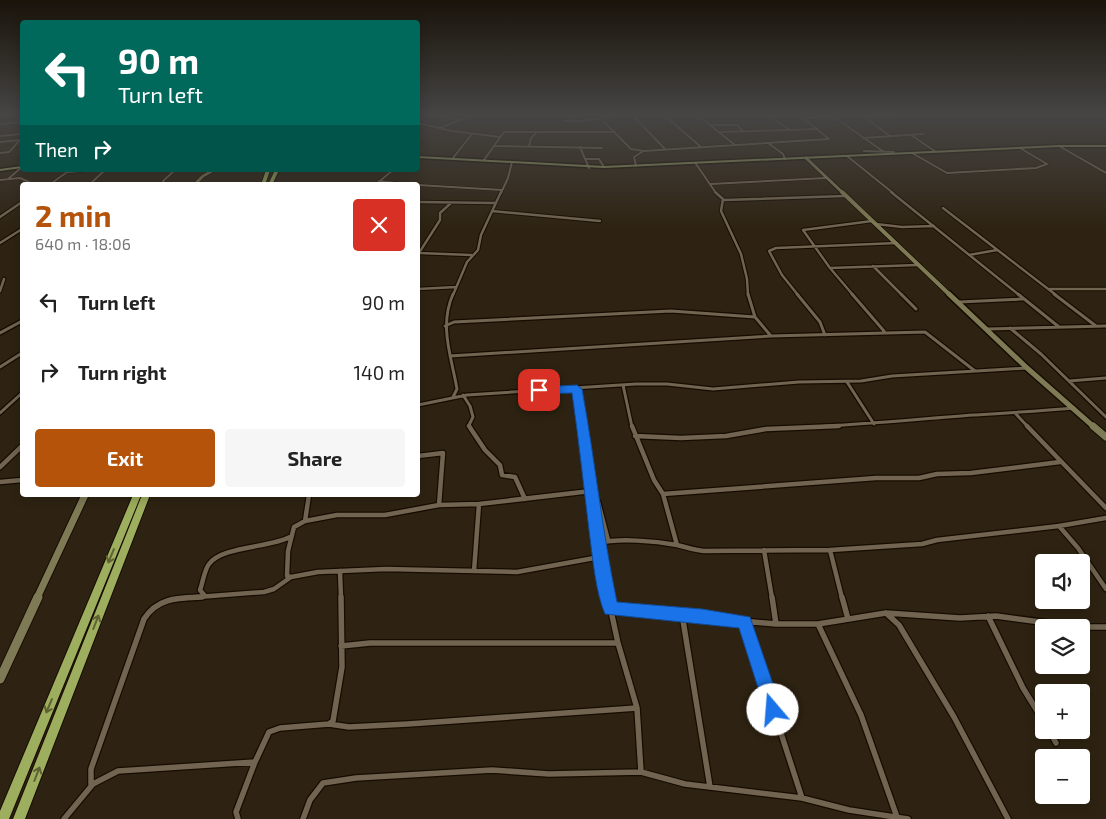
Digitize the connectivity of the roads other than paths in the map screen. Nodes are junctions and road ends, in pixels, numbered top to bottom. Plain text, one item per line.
1 (458, 152) edge
2 (490, 152) edge
3 (582, 152) edge
4 (642, 152) edge
5 (781, 152) edge
6 (931, 152) edge
7 (1028, 152) edge
8 (1070, 152) edge
9 (912, 153) junction
10 (420, 156) edge
11 (420, 156) edge
12 (847, 156) junction
13 (453, 158) junction
14 (806, 158) junction
15 (585, 159) junction
16 (785, 159) junction
17 (484, 160) junction
18 (497, 161) junction
19 (512, 162) junction
20 (696, 164) junction
21 (636, 166) junction
22 (20, 167) edge
23 (589, 168) junction
24 (604, 168) junction
25 (20, 169) edge
26 (0, 170) edge
27 (20, 170) edge
28 (68, 172) edge
29 (103, 172) edge
30 (172, 172) edge
31 (211, 172) edge
32 (391, 172) edge
33 (1106, 172) edge
34 (20, 178) junction
35 (826, 178) junction
36 (8, 179) junction
37 (0, 180) edge
38 (29, 182) edge
39 (53, 182) edge
40 (92, 182) edge
41 (163, 182) edge
42 (197, 182) edge
43 (378, 182) edge
44 (711, 184) junction
45 (420, 186) edge
46 (502, 190) junction
47 (845, 196) junction
48 (722, 199) junction
49 (420, 202) edge
50 (20, 203) edge
51 (450, 203) junction
52 (496, 203) junction
53 (943, 208) dead end
54 (492, 212) junction
55 (0, 215) edge
56 (600, 221) dead end
57 (874, 223) junction
58 (934, 226) junction
59 (20, 230) edge
60 (1, 243) edge
61 (897, 243) junction
62 (814, 247) junction
63 (420, 250) edge
64 (997, 250) junction
65 (420, 253) edge
66 (471, 255) junction
67 (969, 255) junction
68 (918, 265) junction
69 (873, 266) junction
70 (830, 268) junction
71 (4, 279) dead end
72 (456, 287) junction
73 (420, 289) edge
74 (1048, 289) junction
75 (1106, 289) edge
76 (0, 291) edge
77 (1022, 299) junction
78 (960, 302) junction
79 (916, 309) dead end
80 (755, 317) junction
81 (446, 318) junction
82 (20, 322) edge
83 (454, 322) junction
84 (445, 326) junction
85 (1096, 326) junction
86 (1106, 326) edge
87 (1059, 327) junction
88 (1010, 328) junction
89 (987, 329) junction
90 (884, 332) junction
91 (0, 333) edge
92 (825, 335) junction
93 (771, 336) junction
94 (449, 349) junction
95 (458, 354) junction
96 (20, 355) edge
97 (450, 356) junction
98 (0, 367) edge
99 (1027, 368) junction
100 (975, 371) junction
101 (1106, 378) edge
102 (1069, 381) junction
103 (847, 382) junction
104 (622, 385) junction
105 (577, 389) junction
106 (456, 390) junction
107 (20, 395) edge
108 (465, 395) junction
109 (453, 397) junction
110 (420, 405) edge
111 (1074, 408) junction
112 (0, 413) edge
113 (1016, 414) junction
114 (1106, 417) edge
115 (874, 424) junction
116 (635, 436) junction
117 (1106, 437) edge
118 (20, 448) edge
119 (420, 456) edge
120 (1060, 462) junction
121 (0, 467) edge
122 (20, 480) edge
123 (0, 482) edge
124 (591, 491) junction
125 (663, 494) junction
126 (84, 497) edge
127 (136, 497) edge
128 (145, 497) edge
129 (309, 497) edge
130 (592, 499) junction
131 (525, 500) junction
132 (479, 504) junction
133 (439, 505) junction
134 (1106, 508) edge
135 (1106, 518) edge
136 (305, 521) junction
137 (1058, 526) junction
138 (290, 537) junction
139 (608, 540) junction
140 (598, 544) junction
141 (677, 545) junction
142 (764, 550) junction
143 (830, 550) junction
144 (600, 557) junction
145 (340, 571) junction
146 (474, 571) junction
147 (291, 577) junction
148 (1106, 590) edge
149 (205, 596) junction
150 (610, 609) junction
151 (886, 613) junction
152 (682, 614) junction
153 (988, 616) junction
154 (848, 619) junction
155 (745, 622) junction
156 (776, 624) junction
157 (818, 624) junction
158 (1106, 627) edge
159 (618, 643) junction
160 (341, 646) junction
161 (0, 679) edge
162 (1035, 707) edge
163 (637, 708) junction
164 (329, 724) junction
165 (1054, 739) edge
166 (1056, 743) dead end
167 (254, 762) junction
168 (641, 772) junction
169 (91, 784) junction
170 (710, 787) junction
171 (802, 798) junction
172 (897, 817) junction
173 (3, 819) edge
174 (19, 819) edge
175 (64, 819) edge
176 (238, 819) edge
177 (302, 819) edge
178 (908, 819) edge
179 (1008, 819) edge

1 - 13 street
2 - 17 street
3 - 15 street
4 - 21 street
5 - 16 street
6 - 9 main road
7 - 9 street
8 - 33 street
9 - 12 main road
10 - 13 main road
11 - 18 main road
12 - 14 main road
12 - 58 street
13 - 17 main road
14 - 16 main road
14 - 35 street
15 - 23 street
15 - 24 street
16 - 20 main road
17 - 18 main road
18 - 19 main road
19 - 23 main road
19 - 46 street
20 - 21 main road
20 - 44 street
21 - 24 main road
22 - 26 main road
23 - 24 main road
25 - 36 street
27 - 34 street
28 - 39 street
29 - 40 street
30 - 41 street
31 - 42 street
32 - 43 street
34 - 36 street
34 - 38 street
35 - 44 street
35 - 47 street
36 - 37 street
44 - 48 street
45 - 46 street
46 - 52 street
47 - 48 street
47 - 57 street
48 - 80 street
49 - 51 street
50 - 55 street
51 - 52 street
51 - 63 street
52 - 54 street
53 - 64 street
54 - 56 street
54 - 66 street
57 - 58 street
57 - 61 street
57 - 62 street
58 - 67 street
59 - 60 street
61 - 62 street
61 - 68 street
62 - 70 street
62 - 92 street
64 - 67 street
64 - 74 street
65 - 66 street
66 - 72 street
67 - 77 street
68 - 69 street
68 - 78 street
69 - 70 street
69 - 79 street
70 - 90 street
71 - 76 street
72 - 73 street
72 - 81 street
74 - 75 street
74 - 85 street
77 - 78 street
77 - 87 street
78 - 89 street
80 - 83 street
80 - 93 street
81 - 83 street
81 - 84 street
82 - 91 street
83 - 84 street
84 - 94 street
85 - 86 street
85 - 87 street
87 - 88 street
88 - 89 street
88 - 102 street
89 - 99 street
90 - 92 street
90 - 100 street
92 - 93 street
93 - 95 street
94 - 95 street
94 - 97 street
95 - 97 street
96 - 98 street
97 - 106 street
99 - 100 street
99 - 111 street
100 - 103 street
101 - 102 street
102 - 114 street
103 - 104 street
103 - 115 street
104 - 105 street
104 - 116 street
105 - 108 street
105 - 124 street
106 - 108 street
106 - 109 street
107 - 112 street
108 - 109 street
108 - 131 street
109 - 110 street
111 - 113 street
111 - 117 street
113 - 115 street
113 - 120 street
115 - 116 street
116 - 125 street
118 - 121 street
119 - 133 street
120 - 125 street
120 - 134 street
122 - 123 street
124 - 130 street
124 - 131 street
125 - 141 street
126 - 161 street
127 -> 173 highway
174 -> 128 highway
129 - 136 street
130 - 139 street
130 - 140 street
131 - 132 street
132 - 133 street
132 - 146 street
133 - 136 street
135 - 137 street
136 - 138 street
137 - 143 street
137 - 148 street
138 - 147 street
138 - 149 street
139 - 140 street
139 - 141 street
140 - 144 street
141 - 142 street
142 - 143 street
142 - 156 street
143 - 154 street
144 - 146 street
144 - 150 street
145 - 146 street
145 - 147 street
145 - 160 street
147 - 149 street
149 - 169 street
150 - 152 street
150 - 159 street
151 - 153 street
151 - 154 street
151 - 179 street
152 - 155 street
152 - 170 street
153 - 158 street
153 - 162 street
154 - 157 street
155 - 156 street
155 - 171 street
156 - 157 street
157 - 172 street
159 - 160 street
159 - 163 street
160 - 164 street
163 - 164 street
163 - 168 street
164 - 167 street
165 - 166 street
167 - 169 street
167 - 176 street
168 - 170 street
168 - 177 street
169 - 175 street
170 - 171 street
171 - 172 street
172 - 178 street

